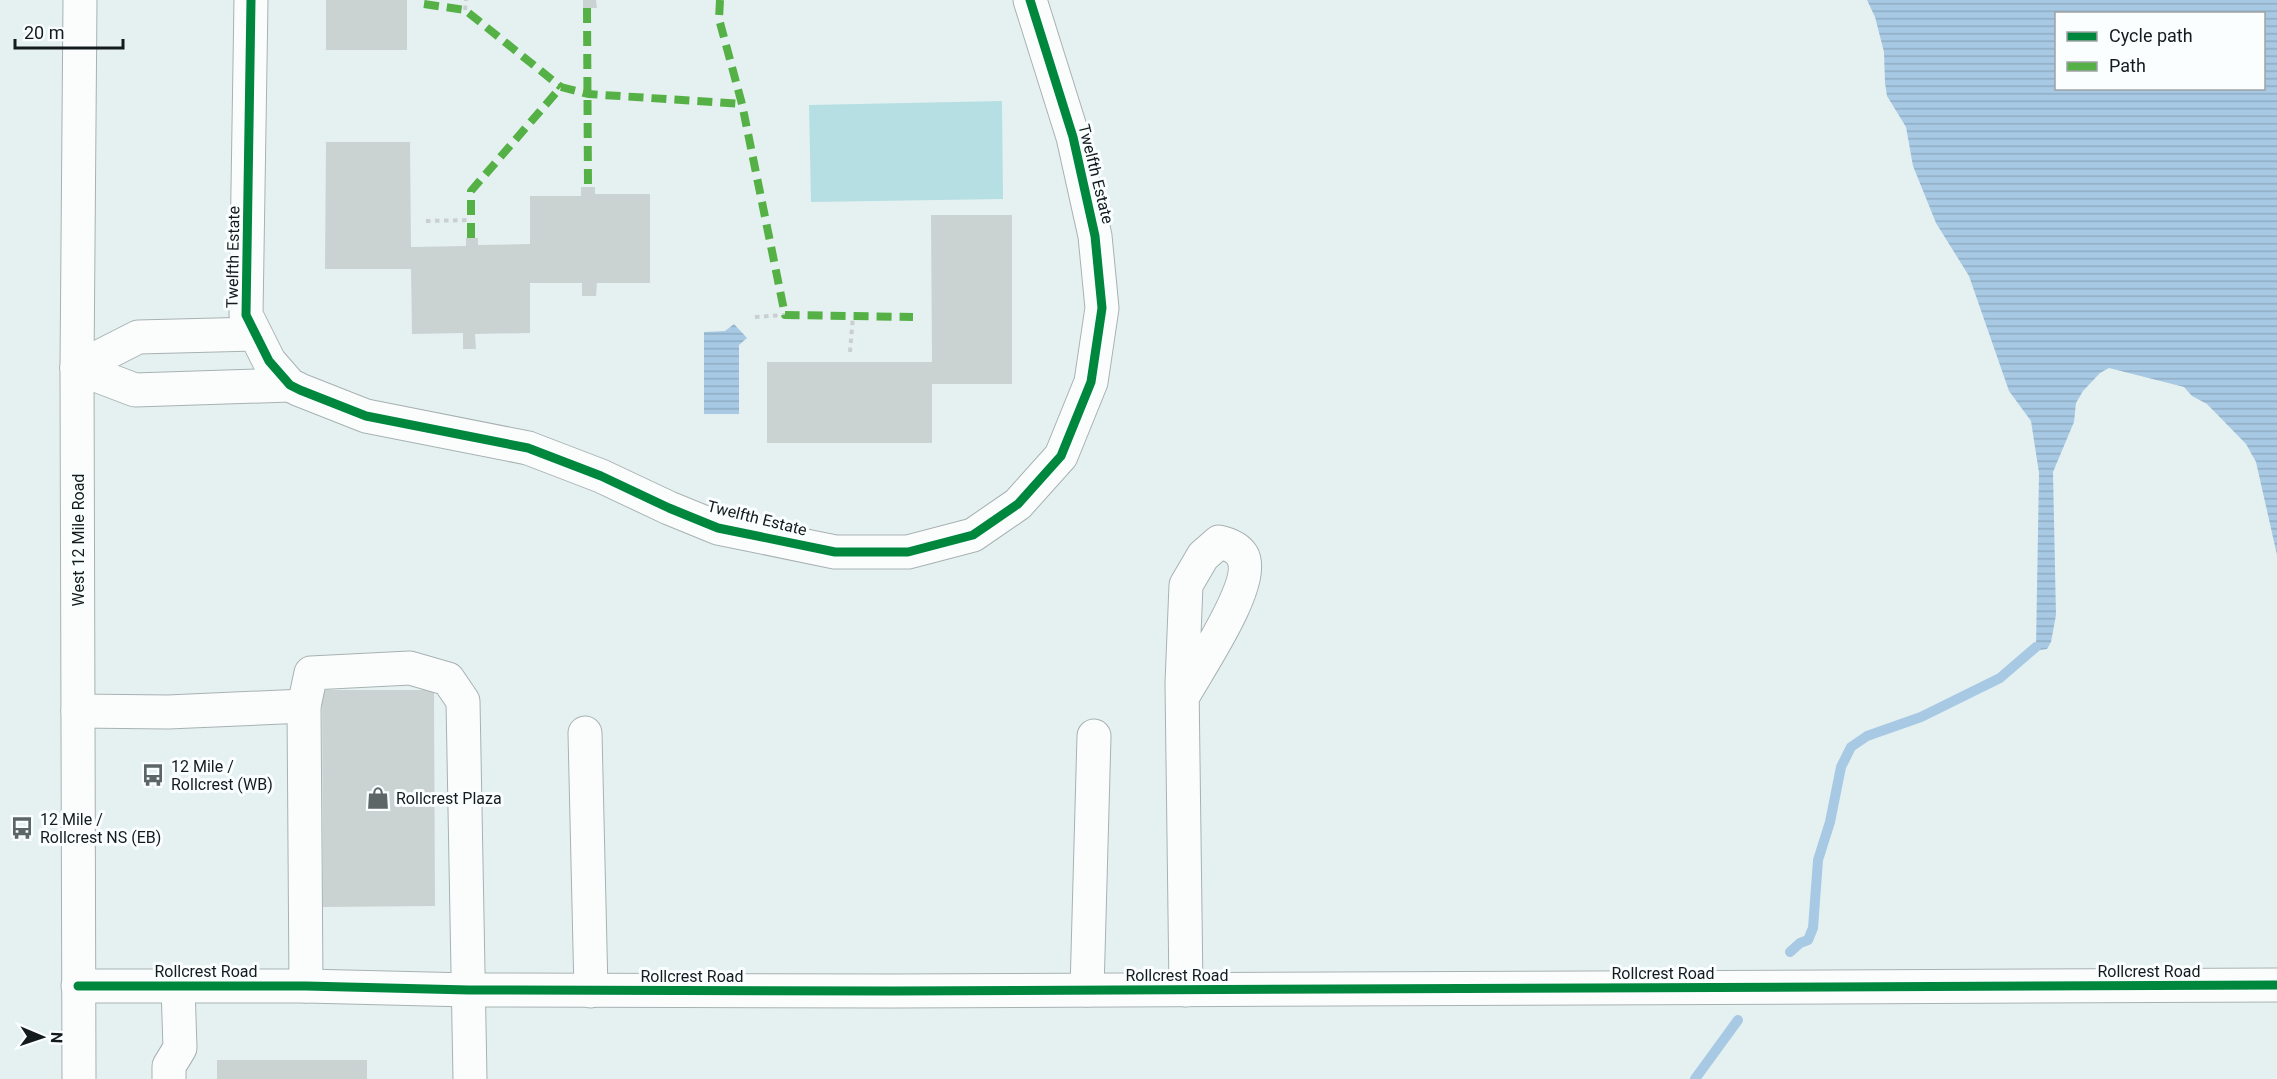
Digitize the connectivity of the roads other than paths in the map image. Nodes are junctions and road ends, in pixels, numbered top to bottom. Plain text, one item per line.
1 (80, 0) edge
2 (251, 0) edge
3 (1030, 0) edge
4 (255, 334) junction
5 (77, 368) junction
6 (290, 385) junction
7 (1183, 696) dead end
8 (304, 706) junction
9 (78, 711) junction
10 (585, 733) dead end
11 (1094, 736) dead end
12 (2277, 985) edge
13 (78, 986) junction
14 (306, 986) junction
15 (178, 987) junction
16 (469, 990) junction
17 (591, 990) junction
18 (1086, 990) junction
19 (1186, 990) junction
20 (79, 1079) edge
21 (169, 1079) edge
22 (470, 1079) edge

1 - 5 street, West 12 Mile Road
2 - 4 street, Twelfth Estate
3 - 6 street, Twelfth Estate
4 - 5 street
4 - 6 street, Twelfth Estate
5 - 6 street, Twelfth Estate
5 - 9 street, West 12 Mile Road
7 - 19 street
8 - 9 street
8 - 14 street
8 - 16 street
9 - 13 street, West 12 Mile Road
10 - 17 street
11 - 18 street
12 - 19 street, Rollcrest Road
13 - 15 street, Rollcrest Road
13 - 20 street, West 12 Mile Road
14 - 15 street, Rollcrest Road
14 - 16 street, Rollcrest Road
15 - 21 street
16 - 17 street, Rollcrest Road
16 - 22 street
17 - 18 street, Rollcrest Road
18 - 19 street, Rollcrest Road

